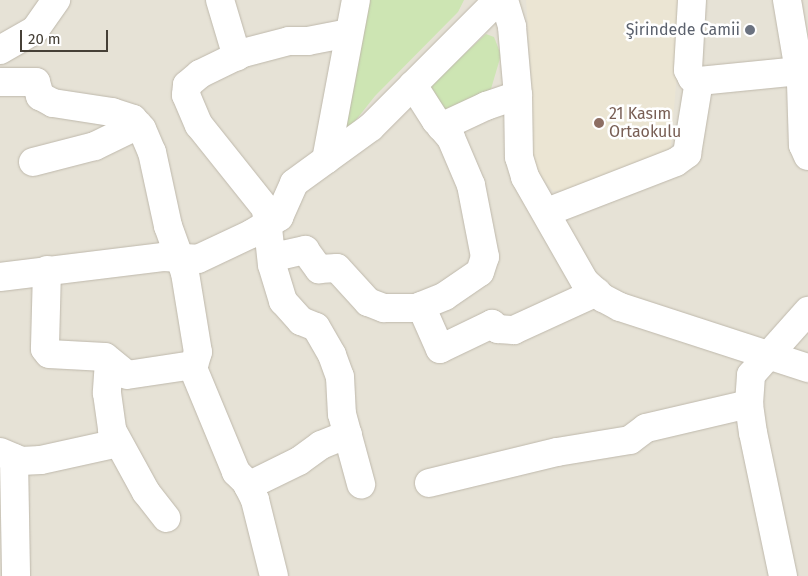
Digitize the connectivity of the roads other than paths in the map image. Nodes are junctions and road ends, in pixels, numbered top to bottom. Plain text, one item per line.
1 (56, 0) edge
2 (220, 0) edge
3 (356, 0) edge
4 (498, 0) edge
5 (504, 0) edge
6 (692, 0) edge
7 (787, 0) edge
8 (349, 33) junction
9 (0, 50) edge
10 (237, 57) junction
11 (804, 72) edge
12 (698, 81) junction
13 (0, 82) edge
14 (413, 85) junction
15 (518, 95) junction
16 (138, 125) junction
17 (441, 127) junction
18 (808, 156) edge
19 (326, 160) junction
20 (33, 162) dead end
21 (547, 212) junction
22 (267, 224) junction
23 (271, 252) junction
24 (179, 257) junction
25 (47, 270) junction
26 (0, 277) edge
27 (597, 292) junction
28 (421, 306) junction
29 (808, 311) edge
30 (768, 354) junction
31 (109, 361) junction
32 (194, 365) junction
33 (808, 368) edge
34 (749, 404) junction
35 (348, 434) junction
36 (118, 443) junction
37 (7, 455) edge
38 (429, 483) dead end
39 (361, 484) dead end
40 (248, 486) junction
41 (166, 518) dead end
42 (16, 576) edge
43 (274, 576) edge
44 (783, 576) edge

1 - 9 street
2 - 10 street
3 - 8 street
4 - 14 street
5 - 15 street
6 - 12 street
7 - 11 street
8 - 10 street
8 - 19 street
10 - 22 street
11 - 12 street
11 - 18 street
12 - 21 street
13 - 16 street
14 - 17 street
14 - 19 street
15 - 17 street
15 - 21 street
16 - 20 street
16 - 24 street
17 - 28 street
19 - 22 street
21 - 27 street
22 - 23 street
22 - 24 street
23 - 28 street
23 - 35 street
24 - 25 street
24 - 32 street
25 - 26 street
25 - 31 street
27 - 28 street
27 - 30 street
29 - 30 street
30 - 33 street
30 - 34 street
31 - 32 street
31 - 36 street
32 - 40 street
34 - 38 street
34 - 44 street
35 - 39 street
35 - 40 street
36 - 37 street
36 - 41 street
37 - 42 street
40 - 43 street

